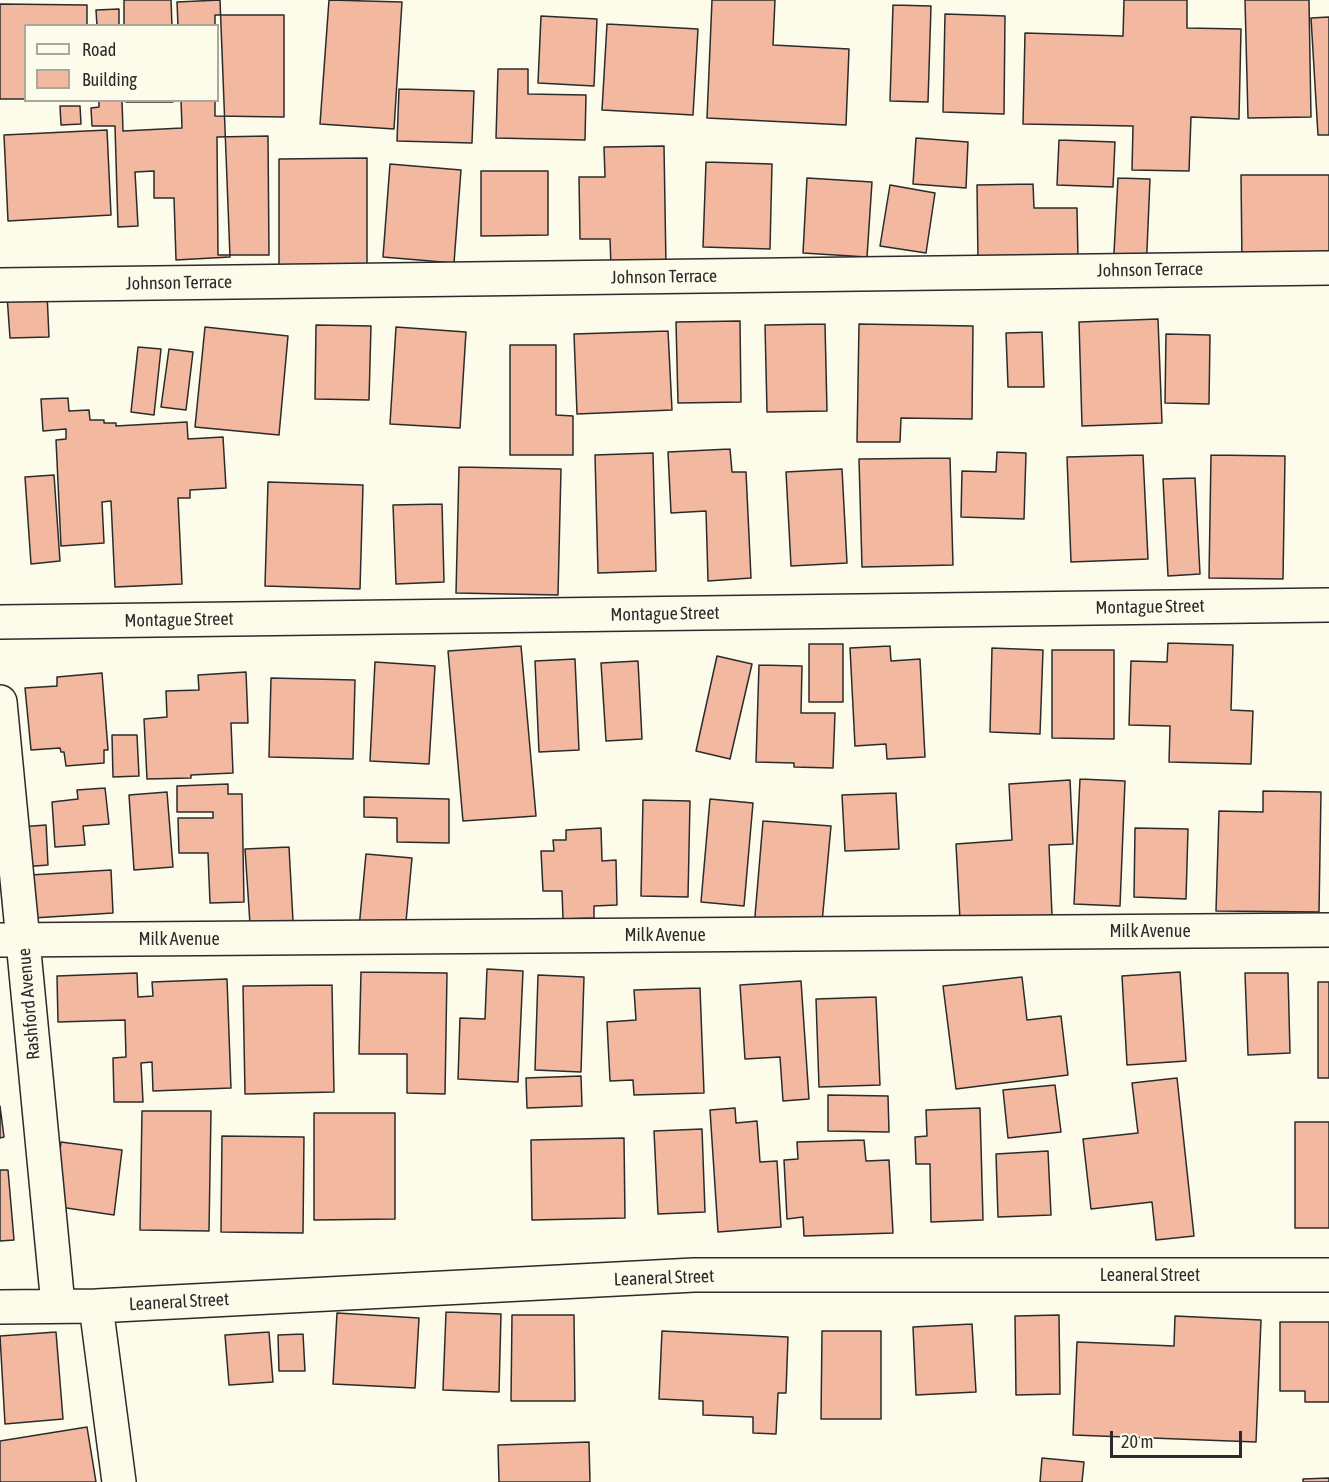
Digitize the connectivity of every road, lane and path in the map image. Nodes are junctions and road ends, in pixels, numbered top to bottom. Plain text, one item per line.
1 (1329, 268) edge
2 (0, 285) edge
3 (1329, 605) edge
4 (0, 622) edge
5 (0, 702) edge
6 (1329, 930) edge
7 (11, 940) edge
8 (1329, 1275) edge
9 (58, 1305) junction
10 (96, 1306) junction
11 (0, 1307) edge
12 (119, 1482) edge

1 - 2 street, Johnson Terrace
3 - 4 street, Montague Street
5 - 7 street, Rashford Avenue
6 - 7 street, Milk Avenue
7 - 9 street, Rashford Avenue
8 - 10 street, Leaneral Street
9 - 10 street, Leaneral Street
9 - 11 street, Leaneral Street
10 - 12 street

